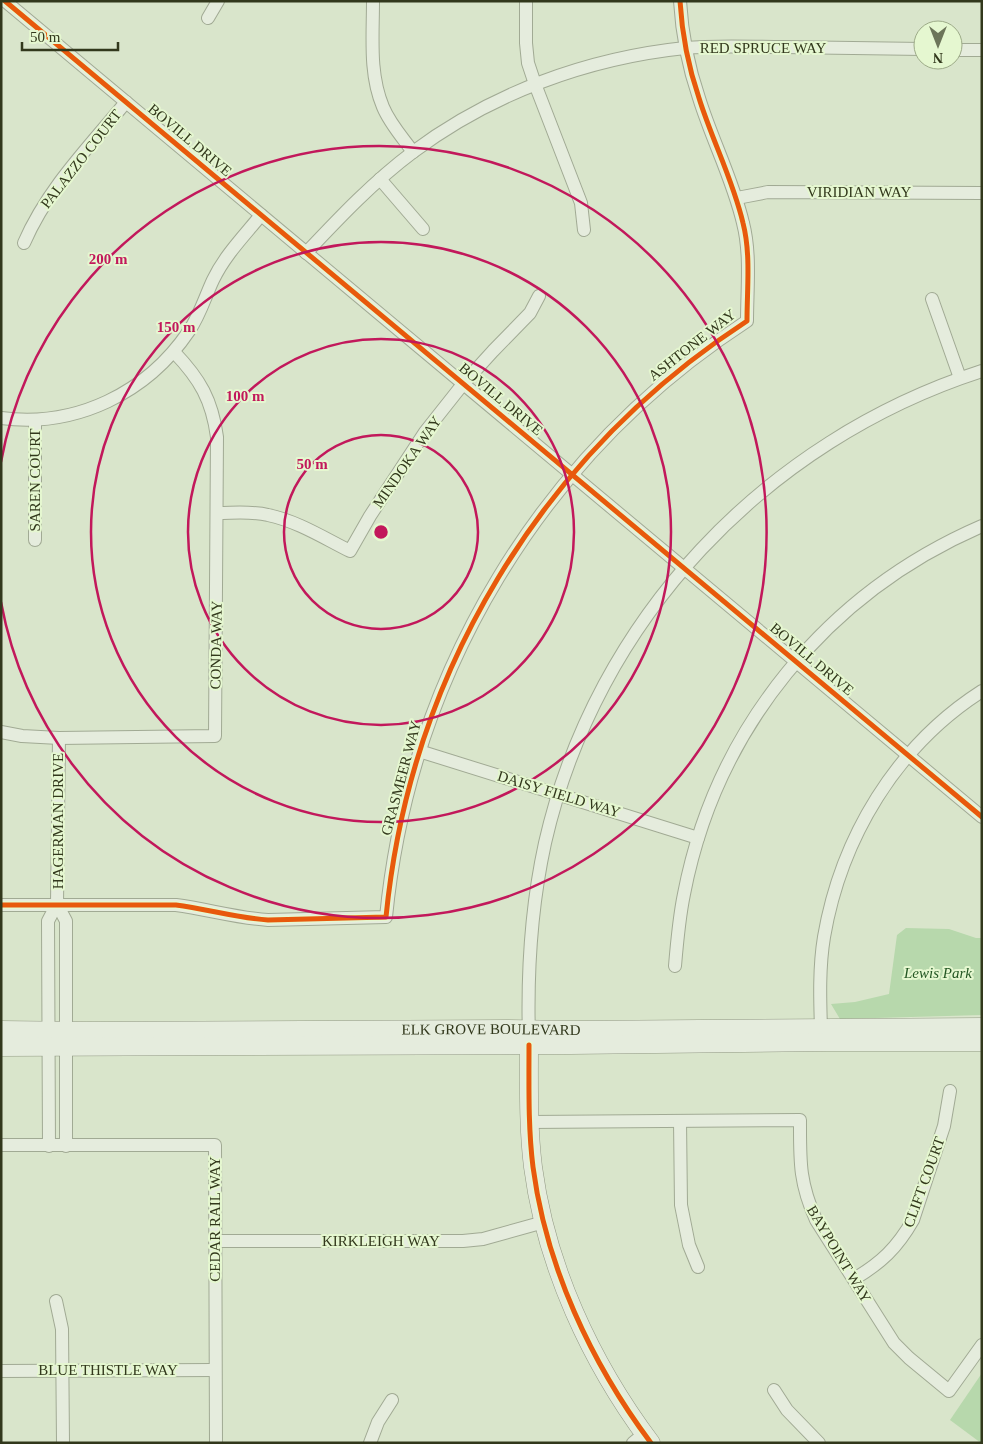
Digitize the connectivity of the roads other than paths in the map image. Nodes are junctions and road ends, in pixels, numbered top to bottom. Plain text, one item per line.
1 (5, 1) edge
2 (218, 1) edge
3 (373, 1) edge
4 (526, 1) edge
5 (680, 1) edge
6 (208, 18) dead end
7 (685, 48) junction
8 (913, 49) edge
9 (963, 50) edge
10 (982, 50) edge
11 (535, 84) junction
12 (126, 102) junction
13 (413, 152) junction
14 (380, 179) junction
15 (982, 193) edge
16 (736, 198) junction
17 (261, 215) junction
18 (423, 229) dead end
19 (584, 230) dead end
20 (24, 244) dead end
21 (306, 253) junction
22 (539, 296) dead end
23 (932, 299) dead end
24 (174, 352) junction
25 (982, 371) edge
26 (960, 378) junction
27 (463, 384) junction
28 (1, 418) edge
29 (35, 420) junction
30 (572, 474) junction
31 (218, 513) junction
32 (982, 526) edge
33 (35, 540) dead end
34 (684, 568) junction
35 (796, 661) junction
36 (982, 691) edge
37 (1, 732) edge
38 (59, 738) junction
39 (419, 750) junction
40 (908, 755) junction
41 (559, 794) junction
42 (982, 816) edge
43 (698, 838) junction
44 (57, 904) junction
45 (1, 905) edge
46 (675, 966) dead end
47 (982, 1027) edge
48 (821, 1029) junction
49 (1, 1030) edge
50 (57, 1038) junction
51 (529, 1038) junction
52 (982, 1042) edge
53 (1, 1047) edge
54 (950, 1091) dead end
55 (680, 1121) junction
56 (530, 1122) junction
57 (1, 1145) edge
58 (49, 1146) junction
59 (66, 1146) junction
60 (544, 1222) junction
61 (215, 1241) junction
62 (698, 1267) dead end
63 (854, 1280) junction
64 (56, 1301) dead end
65 (982, 1345) edge
66 (62, 1370) junction
67 (216, 1370) junction
68 (1, 1371) edge
69 (774, 1390) dead end
70 (392, 1400) dead end
71 (643, 1440) edge
72 (63, 1443) edge
73 (216, 1443) edge
74 (370, 1443) edge
75 (819, 1443) edge

1 - 12 street, BOVILL DRIVE
2 - 6 street
3 - 13 street
4 - 11 street
5 - 7 street, ASHTONE WAY
7 - 8 street, RED SPRUCE WAY
7 - 11 street, RED SPRUCE WAY
7 - 16 street, ASHTONE WAY
9 - 10 street
11 - 13 street, RED SPRUCE WAY
11 - 19 street
12 - 17 street, BOVILL DRIVE
12 - 20 street, PALAZZO COURT
13 - 14 street, RED SPRUCE WAY
14 - 18 street
14 - 21 street, RED SPRUCE WAY
15 - 16 street, VIRIDIAN WAY
16 - 30 street, ASHTONE WAY
17 - 21 street, BOVILL DRIVE
17 - 24 street
21 - 27 street, BOVILL DRIVE
22 - 27 street
23 - 26 street
24 - 29 street
24 - 31 street, CONDA WAY
25 - 26 street
26 - 34 street
27 - 30 street, BOVILL DRIVE
27 - 31 street, MINDOKA WAY
28 - 29 street
29 - 33 street, SAREN COURT
30 - 34 street, BOVILL DRIVE
30 - 39 street, GRASMEER WAY
31 - 38 street, CONDA WAY
32 - 35 street
34 - 35 street, BOVILL DRIVE
34 - 41 street
35 - 40 street, BOVILL DRIVE
35 - 43 street
36 - 40 street
37 - 38 street, CONDA WAY
38 - 44 street, HAGERMAN DRIVE
39 - 41 street, DAISY FIELD WAY
39 - 44 street, GRASMEER WAY
40 - 42 street, BOVILL DRIVE
40 - 48 street
41 - 43 street, DAISY FIELD WAY
41 - 51 street
43 - 46 street
44 - 45 street
44 - 50 street, HAGERMAN DRIVE
47 - 48 main road, ELK GROVE BOULEVARD
48 - 51 main road, ELK GROVE BOULEVARD
49 - 50 main road, ELK GROVE BOULEVARD
50 - 51 main road, ELK GROVE BOULEVARD
50 - 53 main road, ELK GROVE BOULEVARD
50 - 58 street
50 - 59 street
51 - 52 main road, ELK GROVE BOULEVARD
51 - 56 main road
54 - 63 street, CLIFT COURT
55 - 56 street, BAYPOINT WAY
55 - 62 street
55 - 63 street, BAYPOINT WAY
56 - 60 main road
57 - 58 street
58 - 59 street
59 - 61 street, CEDAR RAIL WAY
60 - 61 street, KIRKLEIGH WAY
60 - 71 main road
61 - 67 street, CEDAR RAIL WAY
63 - 65 street, BAYPOINT WAY
64 - 66 street
66 - 67 street, BLUE THISTLE WAY
66 - 68 street, BLUE THISTLE WAY
66 - 72 street
67 - 73 street, CEDAR RAIL WAY
69 - 75 street
70 - 74 street

